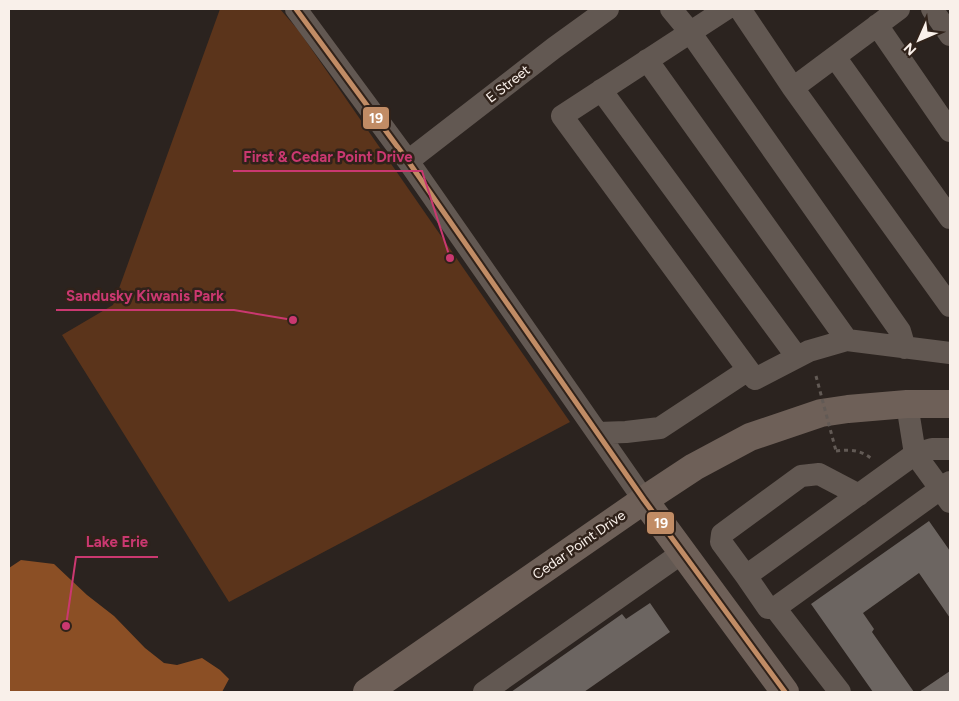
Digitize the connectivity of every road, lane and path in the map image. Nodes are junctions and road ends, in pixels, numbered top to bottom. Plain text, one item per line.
1 (279, 9) edge
2 (608, 9) edge
3 (671, 9) edge
4 (726, 9) edge
5 (740, 9) edge
6 (899, 9) edge
7 (932, 9) edge
8 (298, 12) edge
9 (877, 26) junction
10 (690, 32) junction
11 (950, 35) edge
12 (835, 57) junction
13 (647, 60) junction
14 (793, 88) junction
15 (601, 90) junction
16 (950, 132) edge
17 (408, 161) junction
18 (950, 218) edge
19 (950, 306) edge
20 (847, 340) junction
21 (904, 348) junction
22 (950, 353) edge
23 (797, 357) junction
24 (748, 370) junction
25 (816, 376) dead end
26 (908, 404) junction
27 (950, 404) edge
28 (598, 433) junction
29 (950, 449) edge
30 (915, 454) junction
31 (888, 474) junction
32 (947, 491) edge
33 (859, 495) junction
34 (644, 500) junction
35 (682, 553) junction
36 (746, 576) junction
37 (775, 608) junction
38 (367, 692) edge
39 (484, 692) edge
40 (785, 692) edge
41 (840, 692) edge

1 - 8 street
2 - 17 street, E Street
3 - 10 street
4 - 10 street
5 - 14 street
6 - 9 street
7 - 11 street
8 - 17 street
9 - 12 street
9 - 16 street
10 - 13 street
10 - 21 street
12 - 14 street
12 - 18 street
13 - 15 street
13 - 20 street
14 - 19 street
15 - 23 street
15 - 24 street
17 - 28 street
20 - 21 street
20 - 23 street
21 - 22 street
23 - 24 street
24 - 28 street
25 - 31 path, bridge
26 - 27 main road, Cedar Point Drive
26 - 30 street
26 - 34 main road, Cedar Point Drive
28 - 34 street
29 - 30 street
30 - 31 street
30 - 32 street
31 - 33 street
32 - 37 street
33 - 36 street
33 - 36 street
34 - 35 main road
34 - 38 main road, Cedar Point Drive
35 - 39 street
35 - 40 main road
36 - 37 street
37 - 41 street

